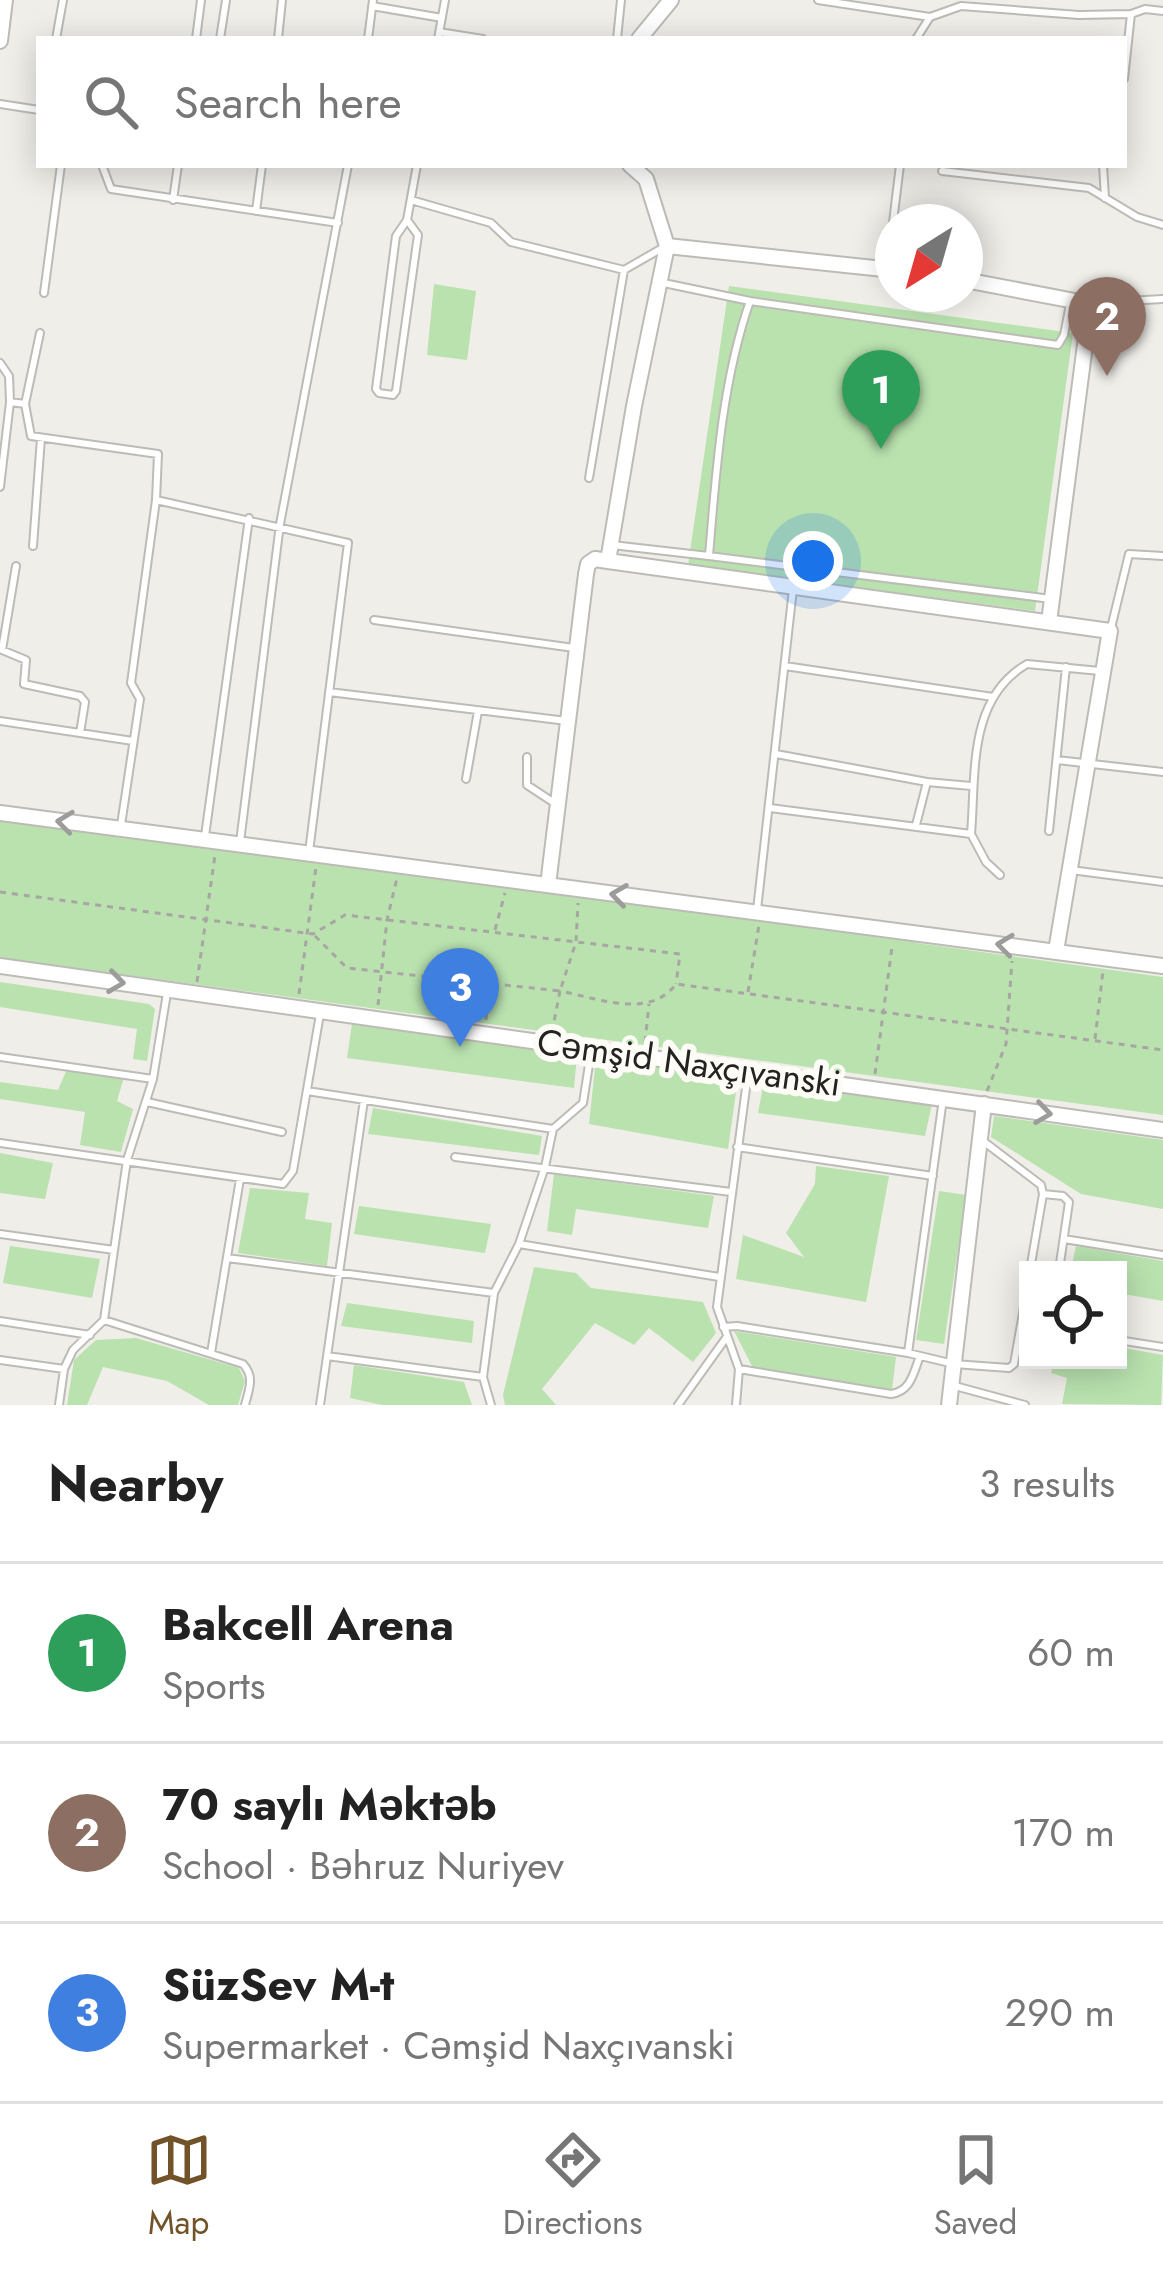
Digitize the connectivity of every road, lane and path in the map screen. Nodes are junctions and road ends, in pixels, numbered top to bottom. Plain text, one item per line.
1 (5, 0) edge
2 (63, 0) edge
3 (201, 0) edge
4 (226, 0) edge
5 (282, 0) edge
6 (445, 0) edge
7 (621, 0) edge
8 (671, 0) edge
9 (818, 0) edge
10 (372, 3) edge
11 (960, 3) edge
12 (1163, 11) edge
13 (1131, 14) junction
14 (930, 17) junction
15 (442, 18) junction
16 (57, 36) edge
17 (196, 36) edge
18 (220, 36) edge
19 (278, 36) edge
20 (368, 36) edge
21 (439, 36) edge
22 (617, 36) edge
23 (641, 36) edge
24 (918, 36) edge
25 (0, 41) edge
26 (1127, 51) edge
27 (0, 104) edge
28 (36, 110) edge
29 (61, 168) edge
30 (103, 168) edge
31 (178, 168) edge
32 (262, 168) edge
33 (347, 168) edge
34 (415, 168) edge
35 (633, 168) edge
36 (900, 168) edge
37 (1103, 168) edge
38 (942, 171) dead end
39 (1105, 198) junction
40 (173, 200) junction
41 (410, 200) junction
42 (895, 204) edge
43 (256, 212) junction
44 (407, 220) junction
45 (338, 223) junction
46 (1163, 225) edge
47 (667, 246) junction
48 (875, 268) edge
49 (624, 270) junction
50 (658, 282) junction
51 (983, 284) edge
52 (44, 292) dead end
53 (1163, 299) edge
54 (749, 301) junction
55 (1078, 302) junction
56 (40, 333) dead end
57 (0, 363) edge
58 (10, 402) junction
59 (25, 404) junction
60 (41, 438) junction
61 (589, 478) dead end
62 (0, 488) edge
63 (156, 500) junction
64 (248, 518) junction
65 (280, 524) junction
66 (33, 546) dead end
67 (609, 553) junction
68 (710, 556) junction
69 (1163, 556) edge
70 (16, 566) dead end
71 (794, 585) junction
72 (1052, 599) junction
73 (374, 620) dead end
74 (1049, 622) junction
75 (1110, 631) junction
76 (578, 649) junction
77 (785, 666) junction
78 (1066, 667) junction
79 (1104, 672) junction
80 (329, 692) junction
81 (993, 697) junction
82 (478, 711) junction
83 (0, 721) edge
84 (567, 722) junction
85 (80, 733) junction
86 (134, 741) junction
87 (776, 754) junction
88 (527, 757) dead end
89 (1057, 760) junction
90 (1089, 763) junction
91 (1163, 772) edge
92 (466, 779) dead end
93 (927, 782) junction
94 (971, 785) junction
95 (556, 805) junction
96 (770, 808) junction
97 (0, 813) edge
98 (916, 825) junction
99 (121, 829) junction
100 (1049, 831) dead end
101 (971, 834) junction
102 (211, 840) junction
103 (240, 844) junction
104 (314, 853) junction
105 (400, 865) junction
106 (1070, 870) junction
107 (1000, 875) dead end
108 (509, 880) junction
109 (1163, 882) edge
110 (548, 885) junction
111 (579, 890) junction
112 (0, 892) edge
113 (758, 914) junction
114 (206, 920) junction
115 (387, 920) junction
116 (894, 931) junction
117 (306, 933) junction
118 (494, 933) junction
119 (314, 934) junction
120 (576, 942) junction
121 (1012, 946) junction
122 (1056, 951) junction
123 (1105, 958) junction
124 (0, 966) edge
125 (1163, 966) edge
126 (382, 972) junction
127 (676, 984) junction
128 (489, 986) junction
129 (167, 990) junction
130 (560, 991) junction
131 (195, 994) junction
132 (748, 994) junction
133 (650, 1004) junction
134 (298, 1007) junction
135 (320, 1010) junction
136 (886, 1012) junction
137 (376, 1018) junction
138 (1008, 1028) junction
139 (485, 1034) junction
140 (1095, 1041) junction
141 (550, 1042) junction
142 (591, 1048) junction
143 (1163, 1050) edge
144 (643, 1056) junction
145 (0, 1058) edge
146 (748, 1070) junction
147 (153, 1078) junction
148 (873, 1088) junction
149 (306, 1091) junction
150 (943, 1098) junction
151 (364, 1100) junction
152 (147, 1102) junction
153 (983, 1104) junction
154 (553, 1129) junction
155 (1163, 1130) edge
156 (282, 1132) dead end
157 (980, 1139) junction
158 (0, 1143) edge
159 (737, 1147) junction
160 (455, 1157) dead end
161 (128, 1160) junction
162 (545, 1167) junction
163 (932, 1176) junction
164 (240, 1179) junction
165 (730, 1192) junction
166 (1043, 1194) junction
167 (0, 1234) edge
168 (1064, 1239) junction
169 (519, 1244) junction
170 (114, 1250) junction
171 (1163, 1255) edge
172 (227, 1258) junction
173 (1032, 1261) edge
174 (1060, 1261) edge
175 (339, 1275) junction
176 (719, 1277) junction
177 (494, 1293) junction
178 (104, 1320) junction
179 (0, 1322) edge
180 (723, 1327) junction
181 (90, 1335) junction
182 (726, 1338) junction
183 (1127, 1341) edge
184 (1019, 1346) edge
185 (1163, 1347) edge
186 (908, 1353) junction
187 (211, 1354) junction
188 (327, 1356) junction
189 (920, 1356) junction
190 (0, 1360) edge
191 (954, 1364) junction
192 (64, 1369) junction
193 (739, 1369) junction
194 (484, 1377) junction
195 (951, 1385) junction
196 (59, 1405) edge
197 (245, 1405) edge
198 (320, 1405) edge
199 (491, 1405) edge
200 (678, 1405) edge
201 (736, 1405) edge
202 (949, 1405) edge
203 (1025, 1405) edge

1 - 25 street
2 - 16 lane
3 - 17 lane
4 - 18 lane
5 - 19 lane
6 - 15 lane
7 - 22 lane
8 - 23 street
9 - 14 lane
10 - 15 lane
10 - 20 lane
11 - 13 lane
11 - 14 lane
12 - 13 lane
13 - 26 lane
14 - 24 lane
15 - 21 lane
27 - 28 lane
29 - 52 lane
30 - 40 lane
31 - 40 lane
32 - 43 lane
33 - 45 lane
34 - 41 lane
35 - 47 street
36 - 42 lane
37 - 39 lane
38 - 39 lane
39 - 46 lane
40 - 43 lane
41 - 44 lane
41 - 49 lane
43 - 45 lane
44 - 44 lane
45 - 65 lane
47 - 48 street
47 - 49 lane
47 - 50 street
49 - 61 lane
50 - 54 lane
50 - 67 street
51 - 55 street
53 - 55 lane
54 - 55 lane
54 - 68 lane
55 - 72 street
56 - 59 lane
57 - 58 lane
58 - 59 lane
58 - 62 lane
59 - 60 lane
60 - 63 lane
60 - 66 lane
63 - 64 lane
63 - 86 lane
64 - 65 lane
64 - 102 lane
65 - 80 lane
65 - 103 lane
67 - 68 lane
67 - 71 street
67 - 76 street
68 - 72 lane
69 - 75 lane
70 - 85 lane
71 - 74 street
71 - 77 lane
72 - 74 street
73 - 76 lane
74 - 75 street
75 - 79 street
76 - 84 street
77 - 81 lane
77 - 87 lane
78 - 79 lane
78 - 81 lane
78 - 89 lane
79 - 90 street
80 - 82 lane
80 - 104 lane
81 - 94 lane
82 - 84 lane
82 - 92 lane
83 - 85 lane
84 - 95 street
85 - 86 lane
86 - 99 lane
87 - 93 lane
87 - 96 lane
88 - 95 lane
89 - 90 lane
89 - 100 lane
90 - 91 lane
90 - 106 street
93 - 94 lane
93 - 98 lane
94 - 101 lane
95 - 110 street
96 - 98 lane
96 - 113 lane
99 -> 97 street
98 - 101 lane
99 - 102 street
101 - 107 lane
102 - 103 street
102 - 114 path
103 - 104 street
104 - 105 street
104 - 117 path
105 - 108 street
105 - 115 path
106 - 109 lane
106 - 122 street
108 - 110 street
108 - 118 path
110 - 111 street
113 -> 111 street
111 - 120 path
112 - 114 path
113 - 116 street
113 - 132 path
114 - 117 path
114 - 131 path
115 - 118 path
115 - 119 path
115 - 126 path
121 -> 116 street
116 - 136 path
117 - 119 path
117 - 134 path
118 - 120 path
119 - 126 path
120 - 127 path
120 - 130 path
121 - 122 street
121 - 138 path
122 - 123 street
123 - 125 street
123 - 140 path
124 -> 129 street, Cəmşid Naxçıvanski
126 - 128 path
126 - 137 path
127 - 132 path
127 - 133 path
128 - 130 path
128 - 139 path
129 - 131 street, Cəmşid Naxçıvanski
129 - 147 lane
130 - 133 path
130 - 141 path
131 - 134 street, Cəmşid Naxçıvanski
132 - 136 path
133 - 144 path
134 - 135 street, Cəmşid Naxçıvanski
135 - 137 street, Cəmşid Naxçıvanski
135 - 149 lane
136 - 138 path
136 - 148 path
137 - 139 street, Cəmşid Naxçıvanski
138 - 140 path
138 - 153 path
139 - 141 street, Cəmşid Naxçıvanski
140 - 143 path
141 - 142 street, Cəmşid Naxçıvanski
142 - 144 street, Cəmşid Naxçıvanski
142 - 154 lane
144 - 146 street, Cəmşid Naxçıvanski
145 - 147 lane
146 - 148 street, Cəmşid Naxçıvanski
146 - 159 lane
147 - 152 lane
148 - 150 street, Cəmşid Naxçıvanski
149 - 151 lane
149 - 164 lane
150 - 153 street, Cəmşid Naxçıvanski
150 - 163 lane
151 - 154 lane
151 - 175 lane
152 - 156 lane
152 - 161 lane
153 -> 155 street, Cəmşid Naxçıvanski
153 - 157 street
154 - 162 lane
157 - 166 lane
157 - 191 street
158 - 161 lane
159 - 163 lane
159 - 165 lane
160 - 162 lane
161 - 164 lane
161 - 170 lane
162 - 165 lane
162 - 169 lane
163 - 186 lane
164 - 172 lane
165 - 176 lane
166 - 168 lane
166 - 173 lane
167 - 170 lane
168 - 171 lane
168 - 174 lane
169 - 176 lane
169 - 177 lane
170 - 178 lane
172 - 175 lane
172 - 187 lane
175 - 177 lane
175 - 188 lane
176 - 180 lane
177 - 194 lane
178 - 181 lane
178 - 187 lane
179 - 181 lane
180 - 182 lane
180 - 186 lane
181 - 192 lane
182 - 193 lane
182 - 200 lane
183 - 185 lane
184 - 191 lane
186 - 189 lane
187 - 197 lane
188 - 194 lane
188 - 198 lane
189 - 191 lane
189 - 193 lane
190 - 192 lane
191 - 195 street
192 - 196 lane
193 - 201 lane
194 - 199 lane
195 - 202 street
195 - 203 lane

